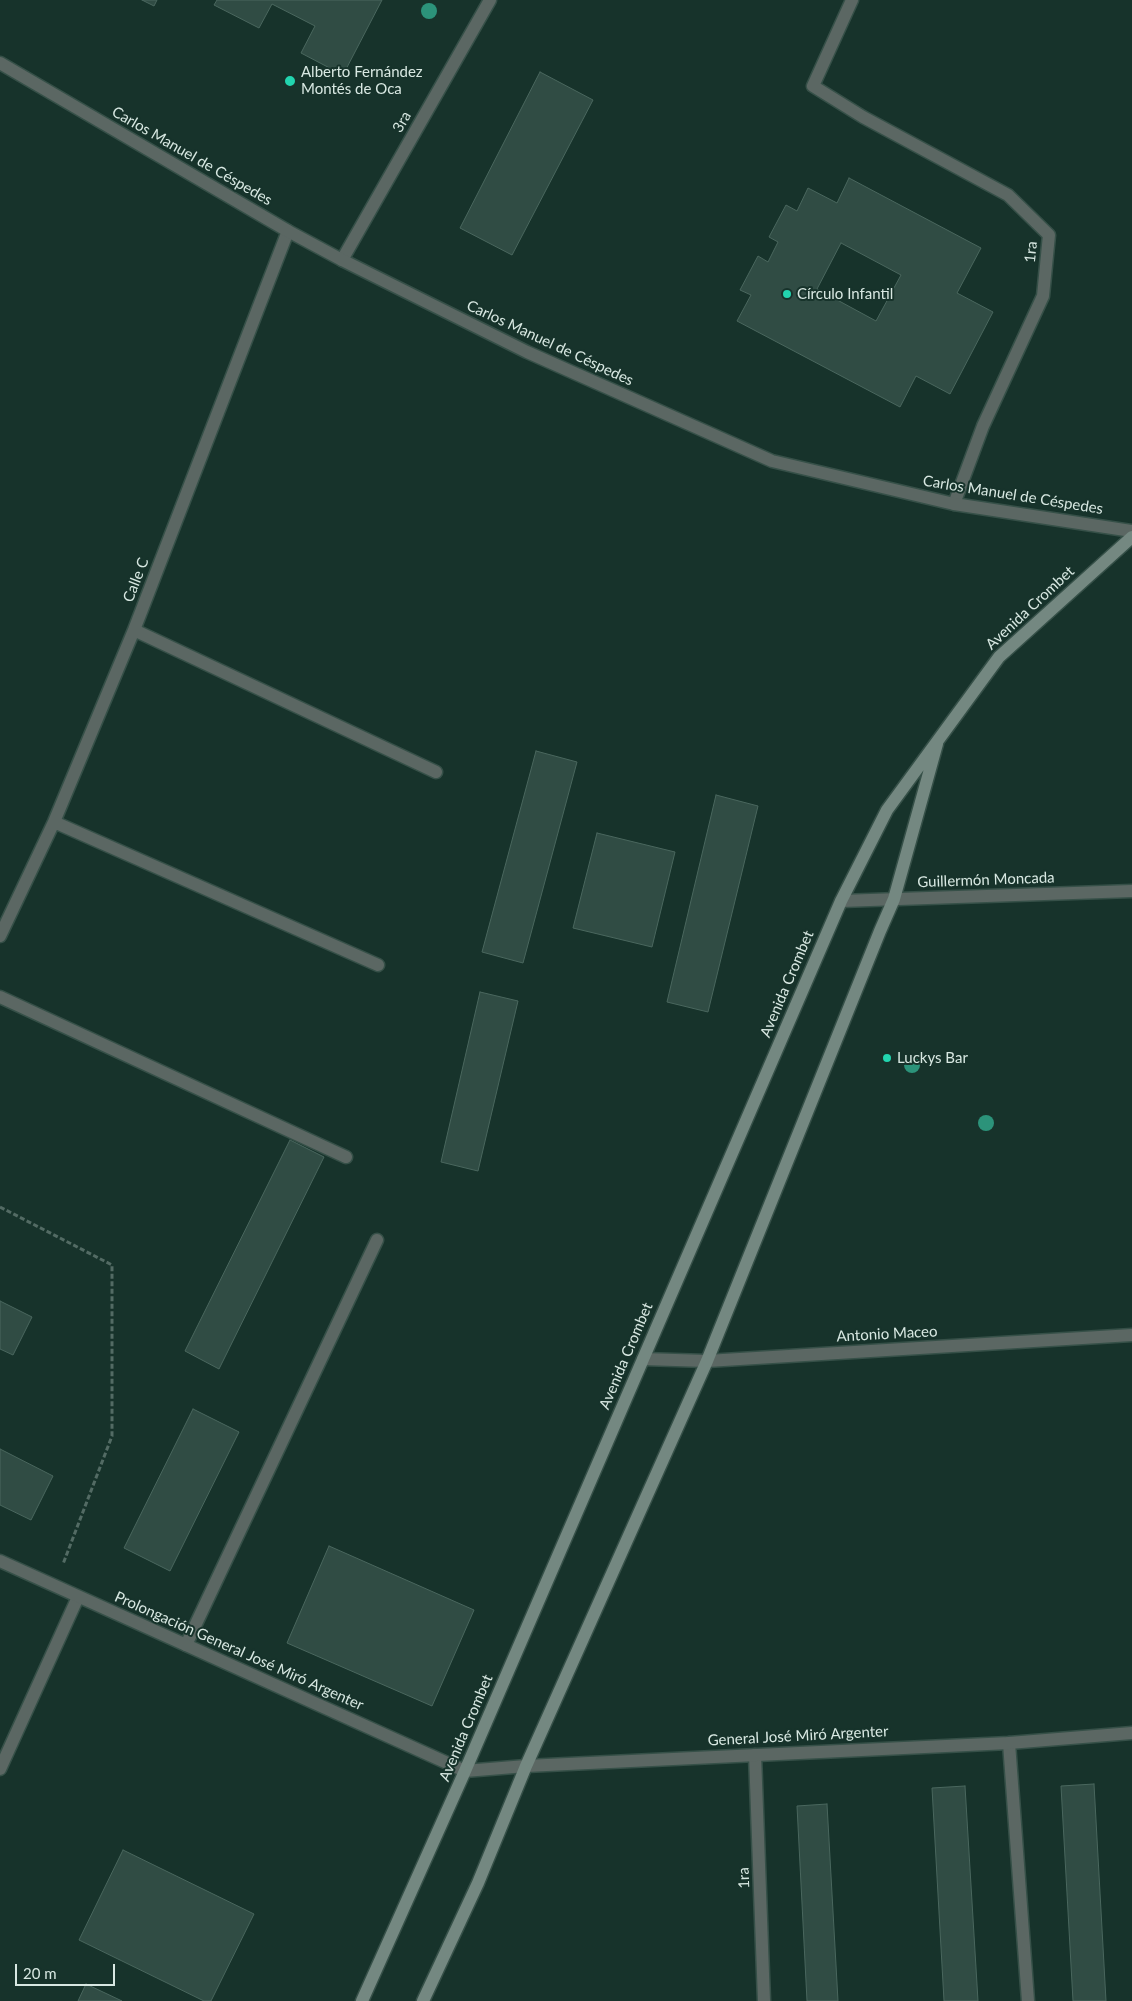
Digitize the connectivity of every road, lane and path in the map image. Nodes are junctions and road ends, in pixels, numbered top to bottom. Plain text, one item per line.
1 (490, 0) edge
2 (852, 0) edge
3 (0, 63) edge
4 (288, 231) junction
5 (342, 260) junction
6 (954, 504) junction
7 (1132, 531) edge
8 (1132, 537) edge
9 (134, 630) junction
10 (940, 735) junction
11 (436, 772) dead end
12 (54, 822) junction
13 (1132, 891) edge
14 (894, 899) junction
15 (841, 901) junction
16 (0, 936) edge
17 (378, 965) dead end
18 (0, 998) edge
19 (346, 1157) dead end
20 (0, 1207) edge
21 (377, 1240) dead end
22 (1132, 1335) edge
23 (643, 1359) junction
24 (707, 1361) junction
25 (0, 1561) edge
26 (55, 1586) junction
27 (78, 1597) junction
28 (186, 1645) junction
29 (1132, 1733) edge
30 (1009, 1743) junction
31 (755, 1755) junction
32 (526, 1766) junction
33 (0, 1769) edge
34 (465, 1771) junction
35 (362, 2001) edge
36 (423, 2001) edge
37 (764, 2001) edge
38 (1028, 2001) edge

1 - 5 street, 3ra
2 - 6 street, 1ra
3 - 4 street, Carlos Manuel de Céspedes
4 - 5 street, Carlos Manuel de Céspedes
4 - 9 street, Calle C
5 - 6 street, Carlos Manuel de Céspedes
6 - 7 street, Carlos Manuel de Céspedes
8 - 10 main road, Avenida Crombet
9 - 11 street
9 - 12 street, Calle C
10 - 14 main road, Avenida Crombet
10 - 15 main road, Avenida Crombet
12 - 16 street, Calle C
12 - 17 street
13 - 14 street, Guillermón Moncada
14 - 15 street, Guillermón Moncada
14 - 24 main road, Avenida Crombet
15 - 23 main road, Avenida Crombet
18 - 19 street
20 - 26 path
21 - 28 street
22 - 24 street, Antonio Maceo
23 - 24 street, Antonio Maceo
23 - 34 main road, Avenida Crombet
24 - 32 main road, Avenida Crombet
25 - 26 street, Prolongación General José Miró Argenter
26 - 27 street, Prolongación General José Miró Argenter
27 - 28 street, Prolongación General José Miró Argenter
27 - 33 street
28 - 34 street, Prolongación General José Miró Argenter
29 - 30 street, General José Miró Argenter
30 - 31 street, General José Miró Argenter
30 - 38 street
31 - 32 street, General José Miró Argenter
31 - 37 street, 1ra
32 - 34 street, General José Miró Argenter
32 - 36 main road, Avenida Crombet
34 - 35 main road, Avenida Crombet

